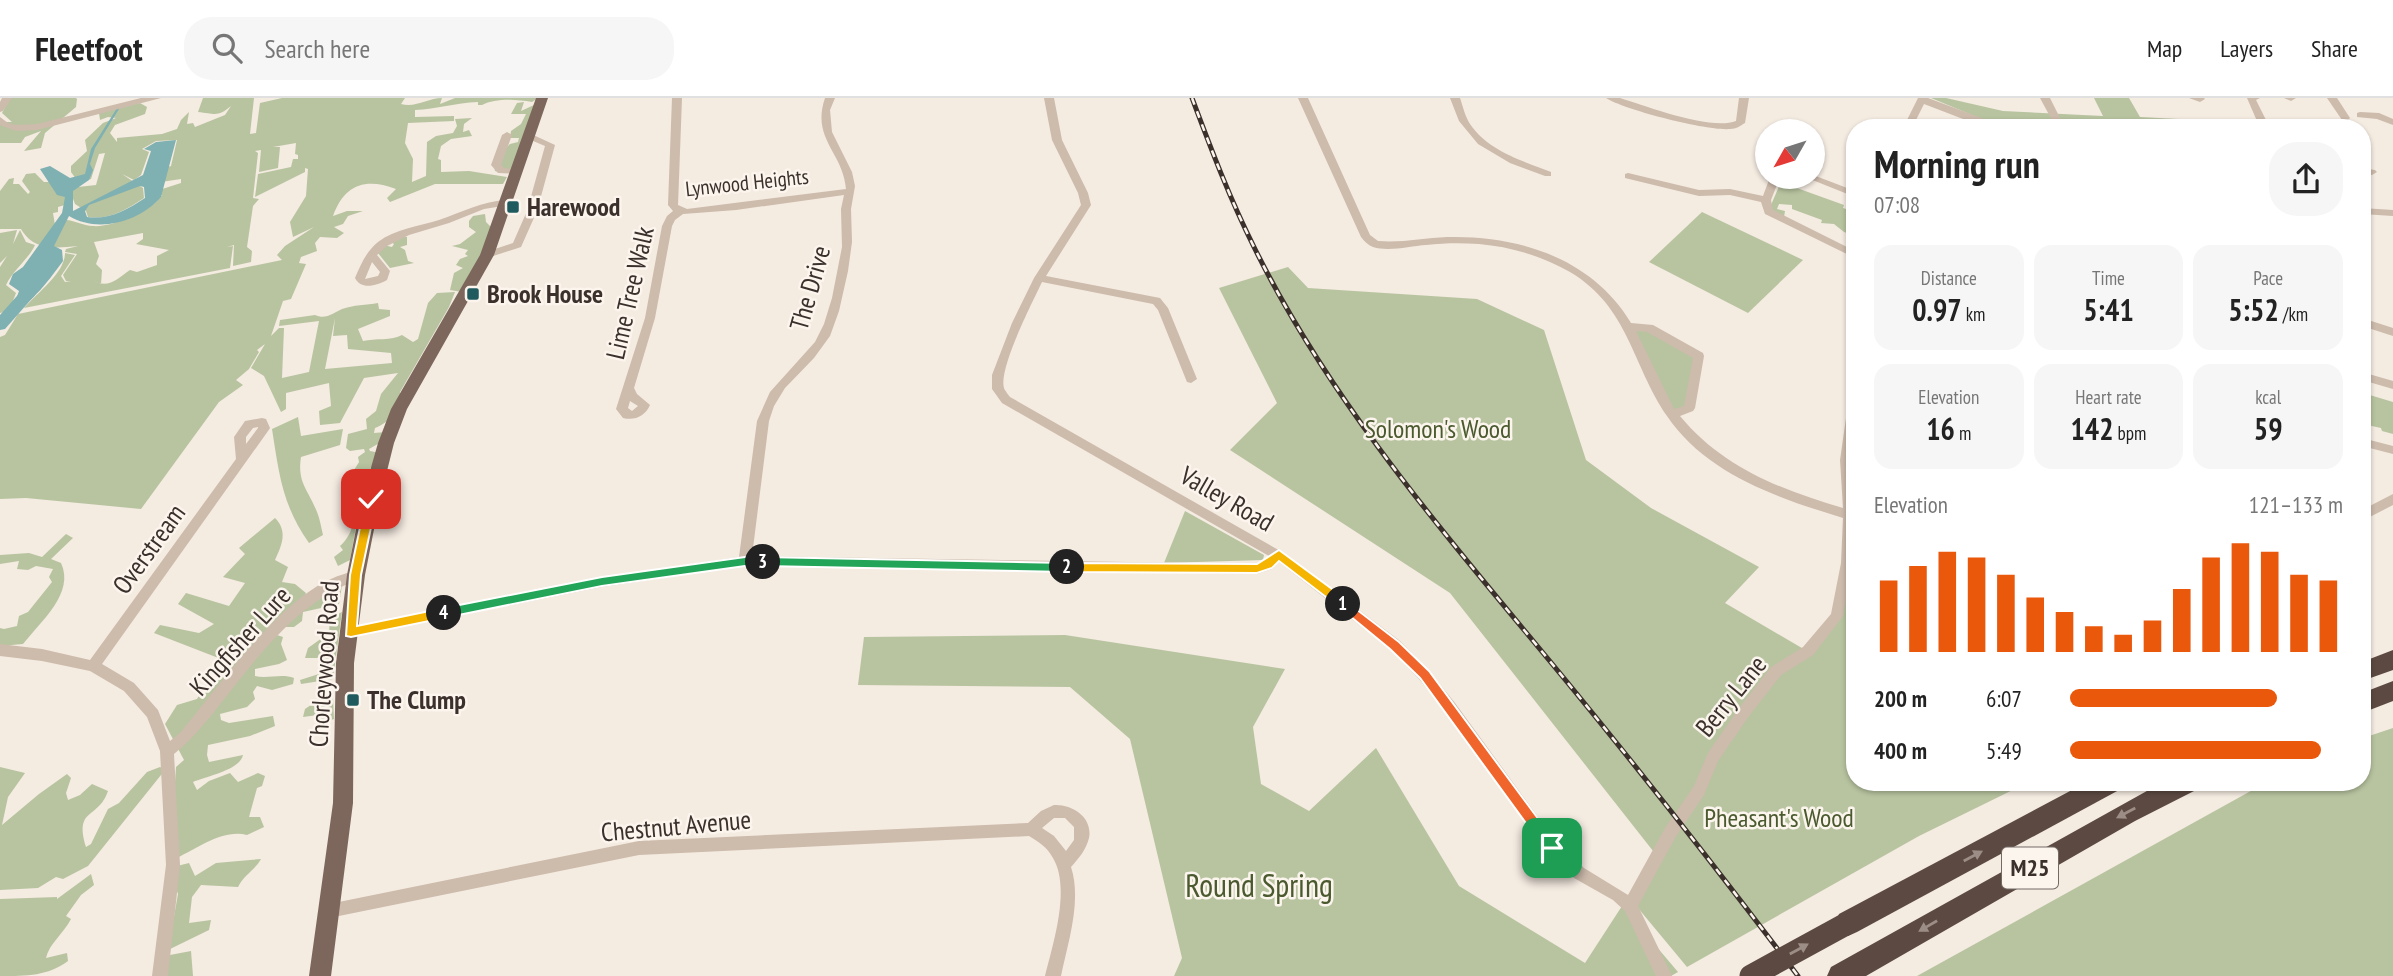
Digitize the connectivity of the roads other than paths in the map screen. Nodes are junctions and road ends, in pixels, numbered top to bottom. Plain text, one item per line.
1 (7, 98) edge
2 (156, 98) edge
3 (542, 98) edge
4 (677, 98) edge
5 (830, 98) edge
6 (1049, 98) edge
7 (1303, 98) edge
8 (1455, 98) edge
9 (1612, 98) edge
10 (1744, 98) edge
11 (2045, 98) edge
12 (2194, 98) edge
13 (2252, 98) edge
14 (2332, 98) edge
15 (1922, 99) edge
16 (2200, 99) edge
17 (122, 104) joint
18 (0, 109) edge
19 (2360, 115) dead end
20 (2345, 118) dead end
21 (63, 119) joint
22 (1912, 119) edge
23 (1970, 119) edge
24 (2056, 119) edge
25 (2261, 119) edge
26 (0, 120) edge
27 (2393, 122) edge
28 (16, 128) junction
29 (0, 130) edge
30 (514, 138) junction
31 (517, 172) junction
32 (1548, 174) dead end
33 (1628, 176) dead end
34 (1825, 183) edge
35 (1770, 189) edge
36 (850, 191) junction
37 (1846, 191) edge
38 (1766, 200) junction
39 (506, 203) junction
40 (680, 211) junction
41 (2371, 212) edge
42 (2393, 213) edge
43 (1846, 251) edge
44 (371, 255) dead end
45 (487, 255) junction
46 (1039, 278) junction
47 (2371, 325) edge
48 (1629, 327) junction
49 (2393, 332) edge
50 (1191, 379) dead end
51 (2371, 379) edge
52 (2393, 385) edge
53 (629, 389) junction
54 (640, 400) joint
55 (1672, 415) junction
56 (2371, 444) edge
57 (2393, 450) edge
58 (242, 459) dead end
59 (2393, 499) edge
60 (2371, 511) edge
61 (1846, 514) edge
62 (1279, 555) junction
63 (745, 561) junction
64 (1846, 568) edge
65 (356, 575) junction
66 (351, 632) junction
67 (0, 650) edge
68 (2393, 660) edge
69 (93, 666) junction
70 (2371, 668) edge
71 (2393, 691) edge
72 (2371, 700) edge
73 (167, 751) junction
74 (2093, 791) edge
75 (2169, 791) edge
76 (1031, 829) junction
77 (1064, 864) junction
78 (1630, 906) junction
79 (329, 911) junction
80 (160, 976) edge
81 (320, 976) edge
82 (1053, 976) edge
83 (1664, 976) edge
84 (1751, 976) edge
85 (1840, 976) edge

1 - 18 street
2 - 17 street
3 - 30 main road, Chorleywood Road
4 - 40 street, Lynwood Heights
5 - 36 street, The Drive
6 - 46 street, Valley Road
7 - 48 street
8 - 32 street
9 - 10 street
11 - 24 street
12 - 16 street
13 - 25 street
14 - 20 street
15 - 22 street
15 - 23 street
17 - 21 street
19 - 27 street
21 - 28 street
26 - 28 street
28 - 29 street
30 - 31 main road, Chorleywood Road
30 - 31 street
30 - 45 street
31 - 39 main road, Chorleywood Road
33 - 38 street
34 - 37 street
35 - 38 street
36 - 40 street, Lynwood Heights
36 - 63 street, The Drive
38 - 43 street
39 - 44 street
39 - 45 main road, Chorleywood Road
40 - 53 street, Lime Tree Walk
41 - 42 street
45 - 65 main road, Chorleywood Road
46 - 50 street
46 - 62 street, Valley Road
47 - 49 street
48 - 55 street
48 - 55 street
51 - 52 street
53 - 54 street, Lime Tree Walk
53 - 54 street, Lime Tree Walk
55 - 61 street
56 - 57 street
58 - 69 street, Overstream
59 - 60 street
62 - 63 street
62 - 78 street, Valley Road
63 - 66 street
64 - 78 street, Berry Lane
65 - 66 main road, Chorleywood Road
65 - 73 street, Kingfisher Lure
66 - 79 main road, Chorleywood Road
67 - 69 street
68 - 70 highway
69 - 73 street
71 - 72 highway
73 - 80 street
84 -> 74 highway, M25, bridge
75 -> 85 highway, M25
76 - 77 street
76 - 77 street, Chestnut Avenue
76 - 79 street, Chestnut Avenue
77 - 82 street
78 - 83 street
79 - 81 main road, Chorleywood Road

